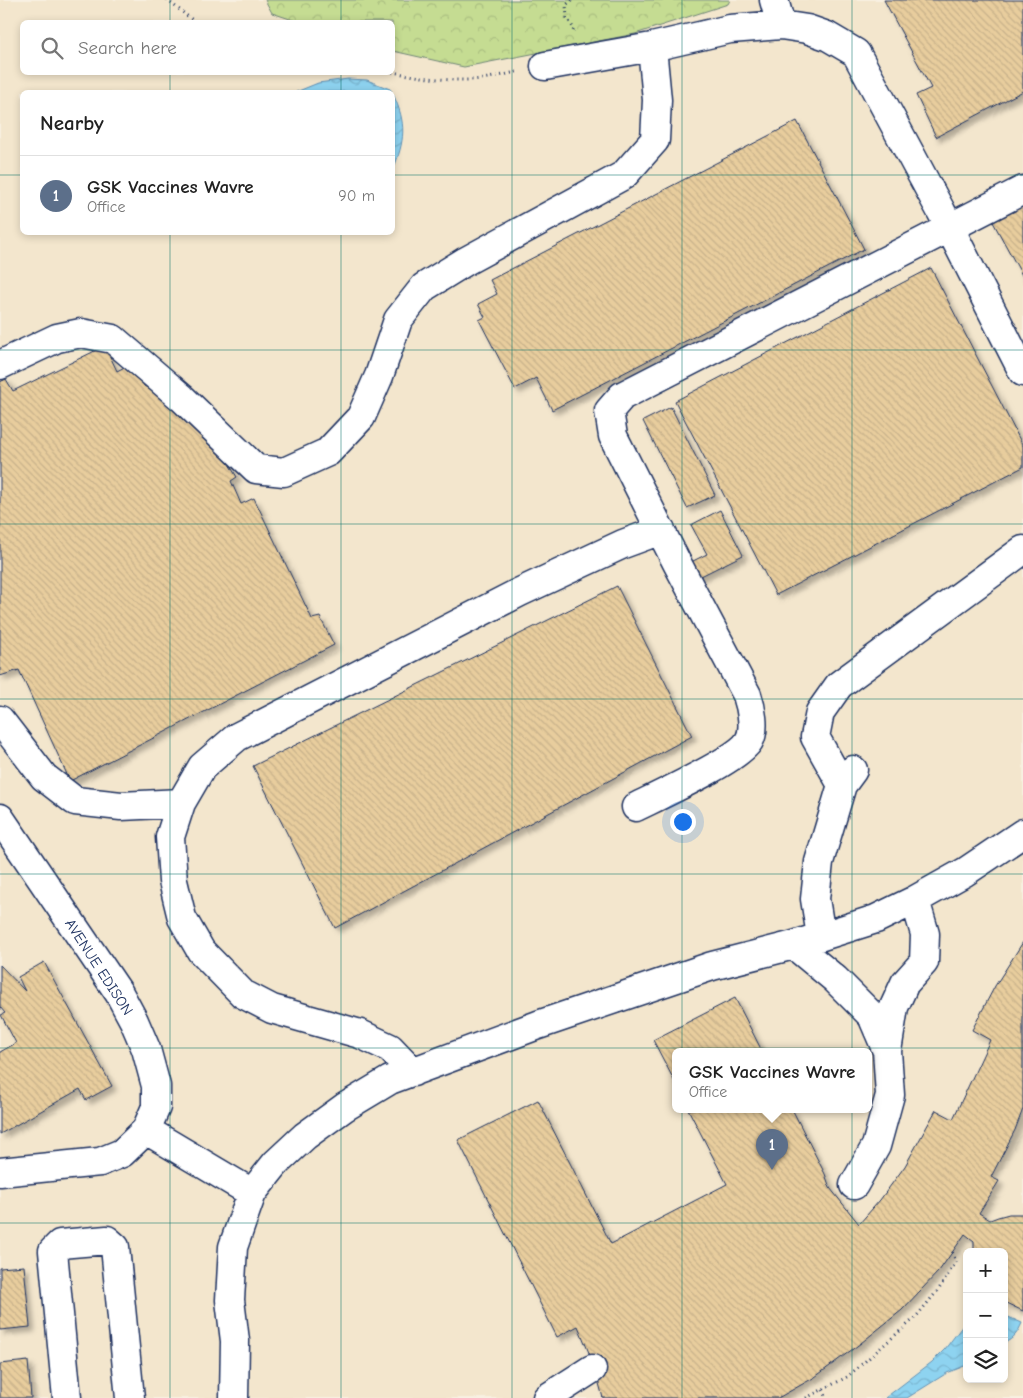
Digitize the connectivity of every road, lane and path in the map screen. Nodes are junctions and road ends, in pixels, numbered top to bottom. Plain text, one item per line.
1 (167, 0) edge
2 (572, 0) edge
3 (778, 13) edge
4 (192, 20) edge
5 (569, 37) dead end
6 (652, 47) junction
7 (545, 66) joint
8 (395, 73) edge
9 (1023, 190) edge
10 (949, 228) junction
11 (0, 366) edge
12 (1023, 372) edge
13 (661, 530) junction
14 (1023, 550) edge
15 (0, 720) edge
16 (180, 803) junction
17 (636, 807) dead end
18 (0, 818) edge
19 (1023, 833) edge
20 (915, 900) junction
21 (822, 936) junction
22 (794, 945) junction
23 (887, 1051) junction
24 (413, 1072) junction
25 (146, 1130) junction
26 (0, 1172) edge
27 (854, 1185) dead end
28 (252, 1192) junction
29 (952, 1251) dead end
30 (592, 1370) dead end
31 (823, 1390) junction
32 (67, 1398) edge
33 (130, 1398) edge
34 (234, 1398) edge
35 (547, 1398) edge
36 (806, 1398) edge
37 (827, 1398) edge

1 - 4 path
2 - 5 path
3 - 6 street
3 - 10 street
6 - 7 street
6 - 11 street
7 - 8 path
9 - 10 street
10 - 12 street
10 - 13 street
13 - 16 street
13 - 17 street
14 - 21 street
15 - 16 street
16 - 24 street
18 - 25 street, AVENUE EDISON
19 - 20 street
20 - 21 street
20 - 23 street
21 - 22 street
22 - 23 street
22 - 24 street
23 - 27 street
24 - 28 street
25 - 26 street
25 - 28 street
28 - 34 street
29 - 31 path
30 - 35 street
31 - 36 path
31 - 37 path
32 - 33 street

